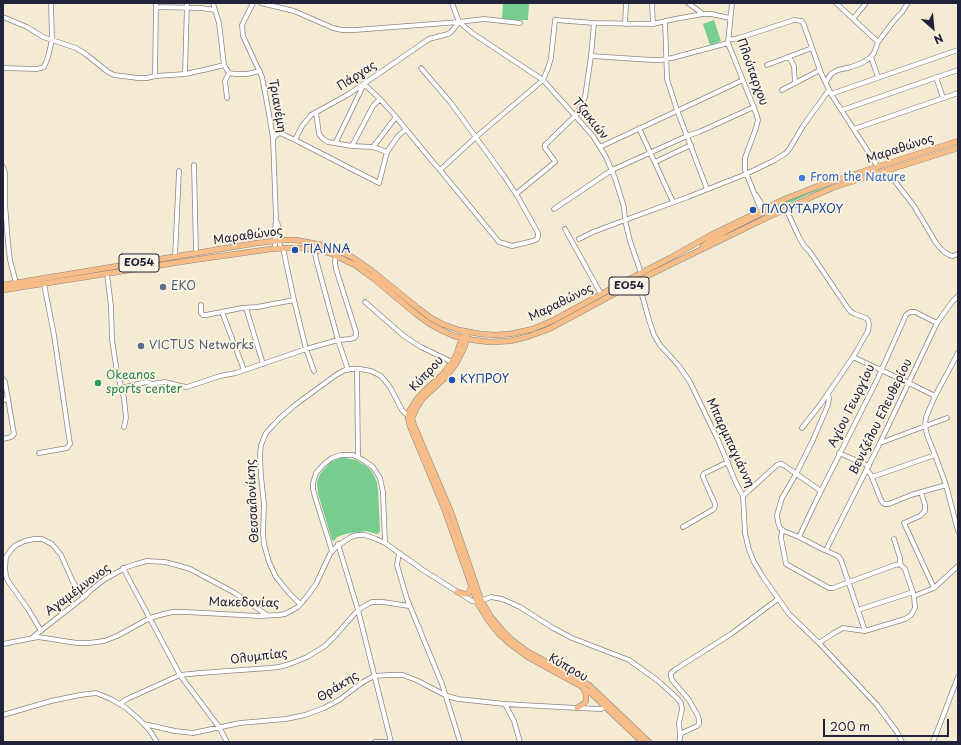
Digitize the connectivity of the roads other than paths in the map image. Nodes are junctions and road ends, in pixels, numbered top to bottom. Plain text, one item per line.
1 (51, 3) edge
2 (213, 3) edge
3 (253, 3) edge
4 (261, 3) edge
5 (452, 3) edge
6 (626, 3) edge
7 (652, 3) edge
8 (688, 3) edge
9 (732, 3) edge
10 (836, 3) edge
11 (908, 3) edge
12 (865, 4) edge
13 (156, 5) edge
14 (187, 5) edge
15 (216, 10) junction
16 (703, 14) junction
17 (3, 17) edge
18 (730, 18) junction
19 (853, 19) junction
20 (665, 21) junction
21 (459, 22) junction
22 (520, 23) dead end
23 (594, 23) junction
24 (625, 24) junction
25 (653, 24) junction
26 (52, 40) junction
27 (728, 41) junction
28 (878, 42) junction
29 (812, 48) junction
30 (958, 50) edge
31 (591, 56) junction
32 (789, 56) junction
33 (871, 57) junction
34 (666, 59) junction
35 (224, 64) junction
36 (767, 65) dead end
37 (3, 68) edge
38 (421, 68) dead end
39 (820, 70) junction
40 (958, 70) edge
41 (260, 71) junction
42 (229, 73) junction
43 (185, 74) junction
44 (155, 76) junction
45 (878, 77) junction
46 (936, 78) junction
47 (542, 80) junction
48 (743, 80) junction
49 (826, 82) junction
50 (795, 83) junction
51 (364, 84) junction
52 (782, 90) dead end
53 (830, 92) junction
54 (958, 93) edge
55 (227, 98) dead end
56 (943, 98) junction
57 (380, 99) junction
58 (754, 107) junction
59 (677, 110) junction
60 (842, 110) junction
61 (316, 112) junction
62 (575, 116) junction
63 (396, 117) junction
64 (639, 128) junction
65 (406, 129) junction
66 (854, 129) junction
67 (687, 136) junction
68 (476, 137) junction
69 (273, 139) junction
70 (295, 140) junction
71 (958, 141) edge
72 (336, 142) junction
73 (691, 145) junction
74 (352, 146) junction
75 (600, 146) junction
76 (373, 147) junction
77 (958, 148) edge
78 (387, 152) junction
79 (650, 152) junction
80 (655, 162) junction
81 (194, 165) dead end
82 (3, 167) edge
83 (878, 167) junction
84 (440, 170) junction
85 (612, 170) junction
86 (179, 171) dead end
87 (887, 171) junction
88 (746, 174) junction
89 (707, 190) junction
90 (516, 194) junction
91 (673, 202) junction
92 (786, 209) junction
93 (554, 210) dead end
94 (763, 213) junction
95 (625, 220) junction
96 (565, 229) dead end
97 (579, 239) dead end
98 (277, 241) junction
99 (279, 248) junction
100 (314, 250) junction
101 (196, 254) junction
102 (958, 254) edge
103 (336, 255) junction
104 (175, 257) junction
105 (641, 273) junction
106 (107, 274) junction
107 (638, 281) junction
108 (16, 283) junction
109 (44, 284) junction
110 (3, 285) edge
111 (3, 290) edge
112 (601, 294) junction
113 (958, 296) edge
114 (294, 300) junction
115 (365, 302) dead end
116 (201, 305) dead end
117 (246, 308) junction
118 (222, 312) junction
119 (937, 323) junction
120 (467, 332) junction
121 (464, 338) junction
122 (338, 340) junction
123 (306, 349) junction
124 (958, 353) edge
125 (853, 357) junction
126 (454, 363) junction
127 (262, 364) junction
128 (357, 369) junction
129 (244, 370) junction
130 (348, 370) junction
131 (881, 370) junction
132 (314, 371) dead end
133 (3, 379) edge
134 (909, 383) junction
135 (122, 388) junction
136 (828, 394) junction
137 (935, 396) junction
138 (8, 399) junction
139 (3, 400) edge
140 (410, 415) junction
141 (947, 418) dead end
142 (124, 427) dead end
143 (925, 427) junction
144 (802, 428) dead end
145 (3, 439) edge
146 (880, 443) junction
147 (39, 453) dead end
148 (839, 453) junction
149 (935, 455) junction
150 (358, 456) junction
151 (728, 462) junction
152 (868, 468) junction
153 (796, 474) junction
154 (872, 477) junction
155 (946, 485) junction
156 (821, 491) junction
157 (921, 492) junction
158 (743, 496) junction
159 (956, 517) edge
160 (683, 527) dead end
161 (781, 530) junction
162 (958, 531) edge
163 (799, 537) junction
164 (894, 539) dead end
165 (385, 543) junction
166 (338, 544) junction
167 (826, 550) junction
168 (332, 551) junction
169 (399, 553) junction
170 (900, 564) junction
171 (958, 566) edge
172 (124, 568) junction
173 (848, 582) junction
174 (471, 586) junction
175 (934, 588) junction
176 (457, 592) junction
177 (914, 594) junction
178 (84, 597) junction
179 (778, 599) junction
180 (479, 601) junction
181 (300, 604) junction
182 (409, 606) junction
183 (358, 610) junction
184 (858, 610) junction
185 (267, 616) junction
186 (150, 618) junction
187 (41, 631) junction
188 (865, 631) junction
189 (33, 638) junction
190 (819, 643) junction
191 (3, 644) edge
192 (180, 676) junction
193 (374, 676) junction
194 (958, 677) edge
195 (581, 686) junction
196 (446, 696) junction
197 (120, 704) junction
198 (504, 704) junction
199 (607, 706) junction
200 (577, 708) junction
201 (3, 715) edge
202 (144, 724) junction
203 (219, 727) junction
204 (680, 736) junction
205 (157, 742) edge
206 (227, 742) edge
207 (375, 742) edge
208 (391, 742) edge
209 (460, 742) edge
210 (520, 742) edge
211 (642, 742) edge
212 (649, 742) edge
213 (679, 742) edge
214 (902, 742) edge
215 (933, 742) edge

1 - 26 street
2 - 15 street
3 - 41 street, Τριανέμη
4 - 21 street
5 - 21 street
6 - 24 street
7 - 25 street
8 - 16 street
9 - 18 street, Πλούταρχου
10 - 19 street
11 - 28 street
12 - 19 street
13 - 14 street
13 - 44 street
14 - 15 street
14 - 43 street
15 - 35 street
16 - 18 street
16 - 20 street
17 - 26 street
18 - 27 street, Πλούταρχου
19 - 28 street
20 - 25 street
20 - 34 street
21 - 22 street
21 - 47 street, Τζακιών
21 - 51 street, Πάργας
23 - 24 street
23 - 31 street
23 - 47 street
24 - 25 street
26 - 37 street
26 - 44 street
27 - 29 street
27 - 34 street
27 - 48 street, Πλούταρχου
28 - 33 street
29 - 32 street
29 - 39 street
30 - 45 street
31 - 34 street
31 - 62 street
32 - 36 street
32 - 50 street
33 - 45 street
33 - 49 street
34 - 59 street
35 - 42 street
35 - 43 street
38 - 68 street
39 - 49 street
39 - 50 street
40 - 46 street
41 - 42 street
41 - 69 street, Τριανέμη
42 - 55 street
43 - 44 street
45 - 53 street
46 - 56 street
46 - 60 street
47 - 62 street, Τζακιών
47 - 68 street
48 - 58 street, Πλούταρχου
48 - 59 street
49 - 53 street
50 - 52 street
51 - 57 street
51 - 61 street, Πάργας
51 - 72 street
53 - 60 street
53 - 88 street
54 - 56 street
56 - 66 street
57 - 63 street
57 - 74 street
58 - 67 street
58 - 88 street, Πλούταρχου
59 - 64 street
59 - 67 street
60 - 66 street
61 - 70 street, Πάργας
61 - 72 street
62 - 75 street, Τζακιών
62 - 90 street
63 - 65 street
63 - 76 street
64 - 75 street
64 - 79 street
65 - 78 street
65 - 84 street
66 - 83 street
67 - 73 street
67 - 79 street
68 - 84 street
68 - 90 street
69 - 70 street
69 - 98 street, Τριανέμη
70 - 78 street
71 - 83 main road, Μαραθώνος / ΕΟ54
72 - 74 street
73 - 80 street
73 - 89 street
74 - 76 street
75 - 85 street, Τζακιών
76 - 78 street
77 - 87 main road, Μαραθώνος / ΕΟ54
79 - 80 street
79 - 85 street
80 - 91 street
81 - 101 street
82 - 108 street
83 - 94 main road, Μαραθώνος / ΕΟ54
84 - 90 street
85 - 93 street
85 - 95 street, Τζακιών
86 - 104 street
87 - 92 main road, Μαραθώνος / ΕΟ54
87 - 102 street
88 - 89 street
88 - 94 street, Πλούταρχου
89 - 91 street
91 - 95 street
92 - 94 main road, Μαραθώνος / ΕΟ54
92 - 125 street
94 - 105 main road, Μαραθώνος / ΕΟ54
94 - 107 main road, Μαραθώνος / ΕΟ54
95 - 97 street
95 - 105 street, Τζακιών
96 - 112 street
98 - 99 street, Τριανέμη
98 - 101 main road, Μαραθώνος / ΕΟ54
98 - 120 main road, Μαραθώνος / ΕΟ54
99 - 100 main road, Μαραθώνος / ΕΟ54
99 - 106 main road, Μαραθώνος / ΕΟ54
99 - 114 street, Τριανέμη
100 - 103 main road, Μαραθώνος / ΕΟ54
100 - 122 street
101 - 104 main road, Μαραθώνος / ΕΟ54
103 - 121 main road, Μαραθώνος / ΕΟ54
103 - 122 street
104 - 108 main road, Μαραθώνος / ΕΟ54
105 - 112 main road, Μαραθώνος / ΕΟ54
106 - 109 main road, Μαραθώνος / ΕΟ54
106 - 135 street
107 - 121 main road, Μαραθώνος / ΕΟ54
107 - 151 street, Μπαρμπαγιάννη
108 - 110 main road, Μαραθώνος / ΕΟ54
109 - 111 main road, Μαραθώνος / ΕΟ54
109 - 147 street
112 - 120 main road, Μαραθώνος / ΕΟ54
113 - 119 street, Βενιζέλου Ελευθερίου
114 - 117 street
114 - 123 street, Τριανέμη
115 - 126 street
116 - 118 street
117 - 118 street
117 - 127 street
118 - 129 street
119 - 131 street, Αγίου Γεωργίου
119 - 134 street, Βενιζέλου Ελευθερίου
120 - 121 main road, Κύπρου
121 - 126 main road, Κύπρου
122 - 123 street
122 - 130 street
123 - 127 street
123 - 132 street, Τριανέμη
124 - 137 street
125 - 131 street
125 - 136 street
126 - 140 main road, Κύπρου
127 - 129 street
128 - 130 street, Θεσσαλονίκης
128 - 140 street, Θεσσαλονίκης
128 - 150 street
129 - 135 street
130 - 181 street, Θεσσαλονίκης
131 - 134 street
131 - 148 street, Αγίου Γεωργίου
133 - 138 street
134 - 137 street
134 - 146 street, Βενιζέλου Ελευθερίου
135 - 142 street
136 - 144 street
136 - 153 street
137 - 143 street
138 - 139 street
138 - 145 street
140 - 174 main road, Κύπρου
140 - 180 main road, Κύπρου
141 - 143 street
143 - 146 street
143 - 149 street
146 - 152 street, Βενιζέλου Ελευθερίου
148 - 152 street
148 - 156 street, Αγίου Γεωργίου
149 - 154 street
149 - 155 street
150 - 165 street
150 - 168 street
151 - 158 street, Μπαρμπαγιάννη
151 - 160 street
152 - 154 street
152 - 167 street, Βενιζέλου Ελευθερίου
153 - 156 street
153 - 158 street
153 - 161 street
154 - 157 street
155 - 157 street
155 - 159 street
156 - 163 street, Αγίου Γεωργίου
157 - 175 street
158 - 179 street, Μπαρμπαγιάννη
159 - 162 street
161 - 163 street
161 - 173 street
163 - 167 street
164 - 170 street
165 - 166 street, Μακεδονίας
165 - 169 street, Μακεδονίας
166 - 168 street, Μακεδονίας
166 - 183 street
167 - 173 street
168 - 181 street, Μακεδονίας
169 - 176 street, Μακεδονίας
169 - 182 street
170 - 173 street
170 - 177 street
171 - 175 street
172 - 178 street, Αγαμέμνονος
172 - 185 street, Αγαμέμνονος
172 - 186 street
173 - 184 street
174 - 176 main road
174 - 180 main road, Κύπρου
175 - 177 street
176 - 180 street, Μακεδονίας
177 - 184 street
177 - 188 street
178 - 187 street, Αγαμέμνονος
178 - 187 street
179 - 190 street, Μπαρμπαγιάννη
179 - 204 street
180 - 195 main road, Κύπρου
180 - 199 main road, Κύπρου
180 - 204 street
181 - 185 street, Μακεδονίας
182 - 183 street, Ολυμπίας
182 - 196 street
183 - 192 street, Ολυμπίας
183 - 193 street
184 - 188 street
185 - 186 street, Μακεδονίας
186 - 189 street, Μακεδονίας
186 - 192 street
187 - 189 street, Αγαμέμνονος
188 - 190 street
189 - 191 street, Μακεδονίας
190 - 214 street, Μπαρμπαγιάννη
192 - 197 street, Ολυμπίας
192 - 203 street
193 - 196 street, Θράκης
193 - 203 street, Θράκης
193 - 208 street
194 - 215 street
195 - 199 main road, Κύπρου
195 - 200 main road
196 - 198 street, Θράκης
196 - 209 street
197 - 201 street
197 - 202 street
198 - 200 street, Θράκης
198 - 210 street
199 - 200 street, Θράκης
199 - 211 main road, Κύπρου
199 - 212 main road, Κύπρου
202 - 203 street, Θράκης
202 - 205 street
203 - 206 street
204 - 213 street
207 - 208 street

